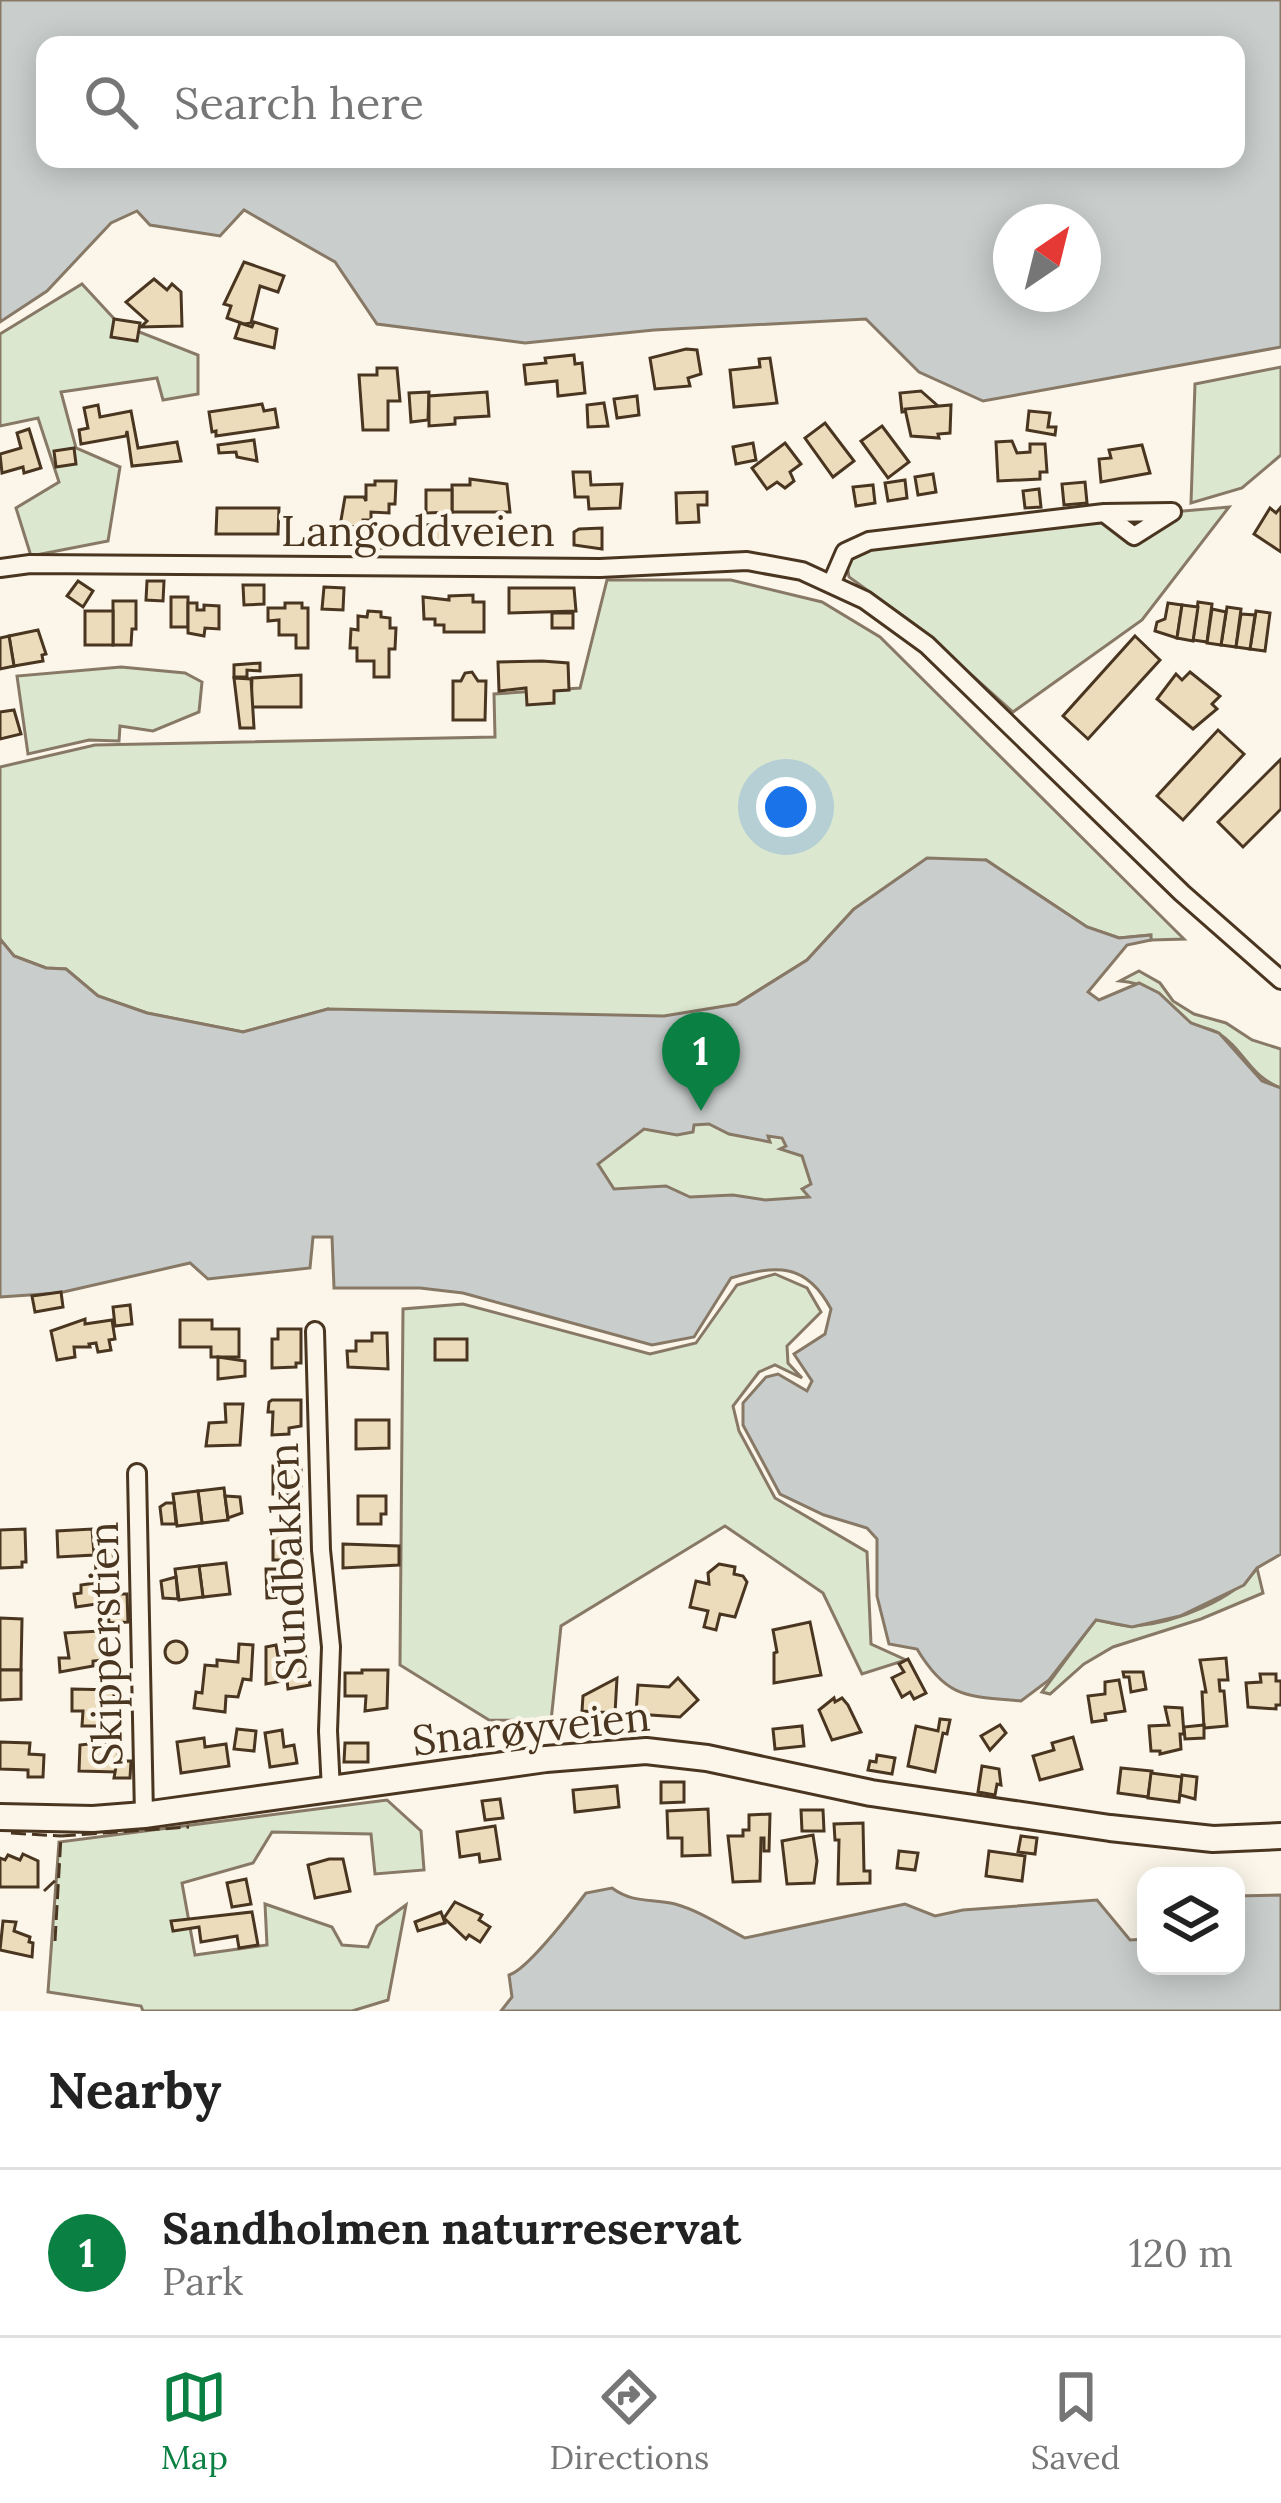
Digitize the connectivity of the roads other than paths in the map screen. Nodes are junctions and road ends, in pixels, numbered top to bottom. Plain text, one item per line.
1 (1105, 513) dead end
2 (0, 568) edge
3 (832, 582) junction
4 (1281, 980) edge
5 (315, 1331) dead end
6 (137, 1473) dead end
7 (331, 1790) junction
8 (144, 1815) junction
9 (0, 1817) edge
10 (1281, 1836) edge

1 - 3 street
2 - 3 street, Langoddveien
3 - 4 street, Langoddveien
5 - 7 street, Sundbakken
6 - 8 street, Skipperstien
7 - 8 street, Snarøyveien
7 - 10 street, Snarøyveien
8 - 9 street, Snarøyveien

